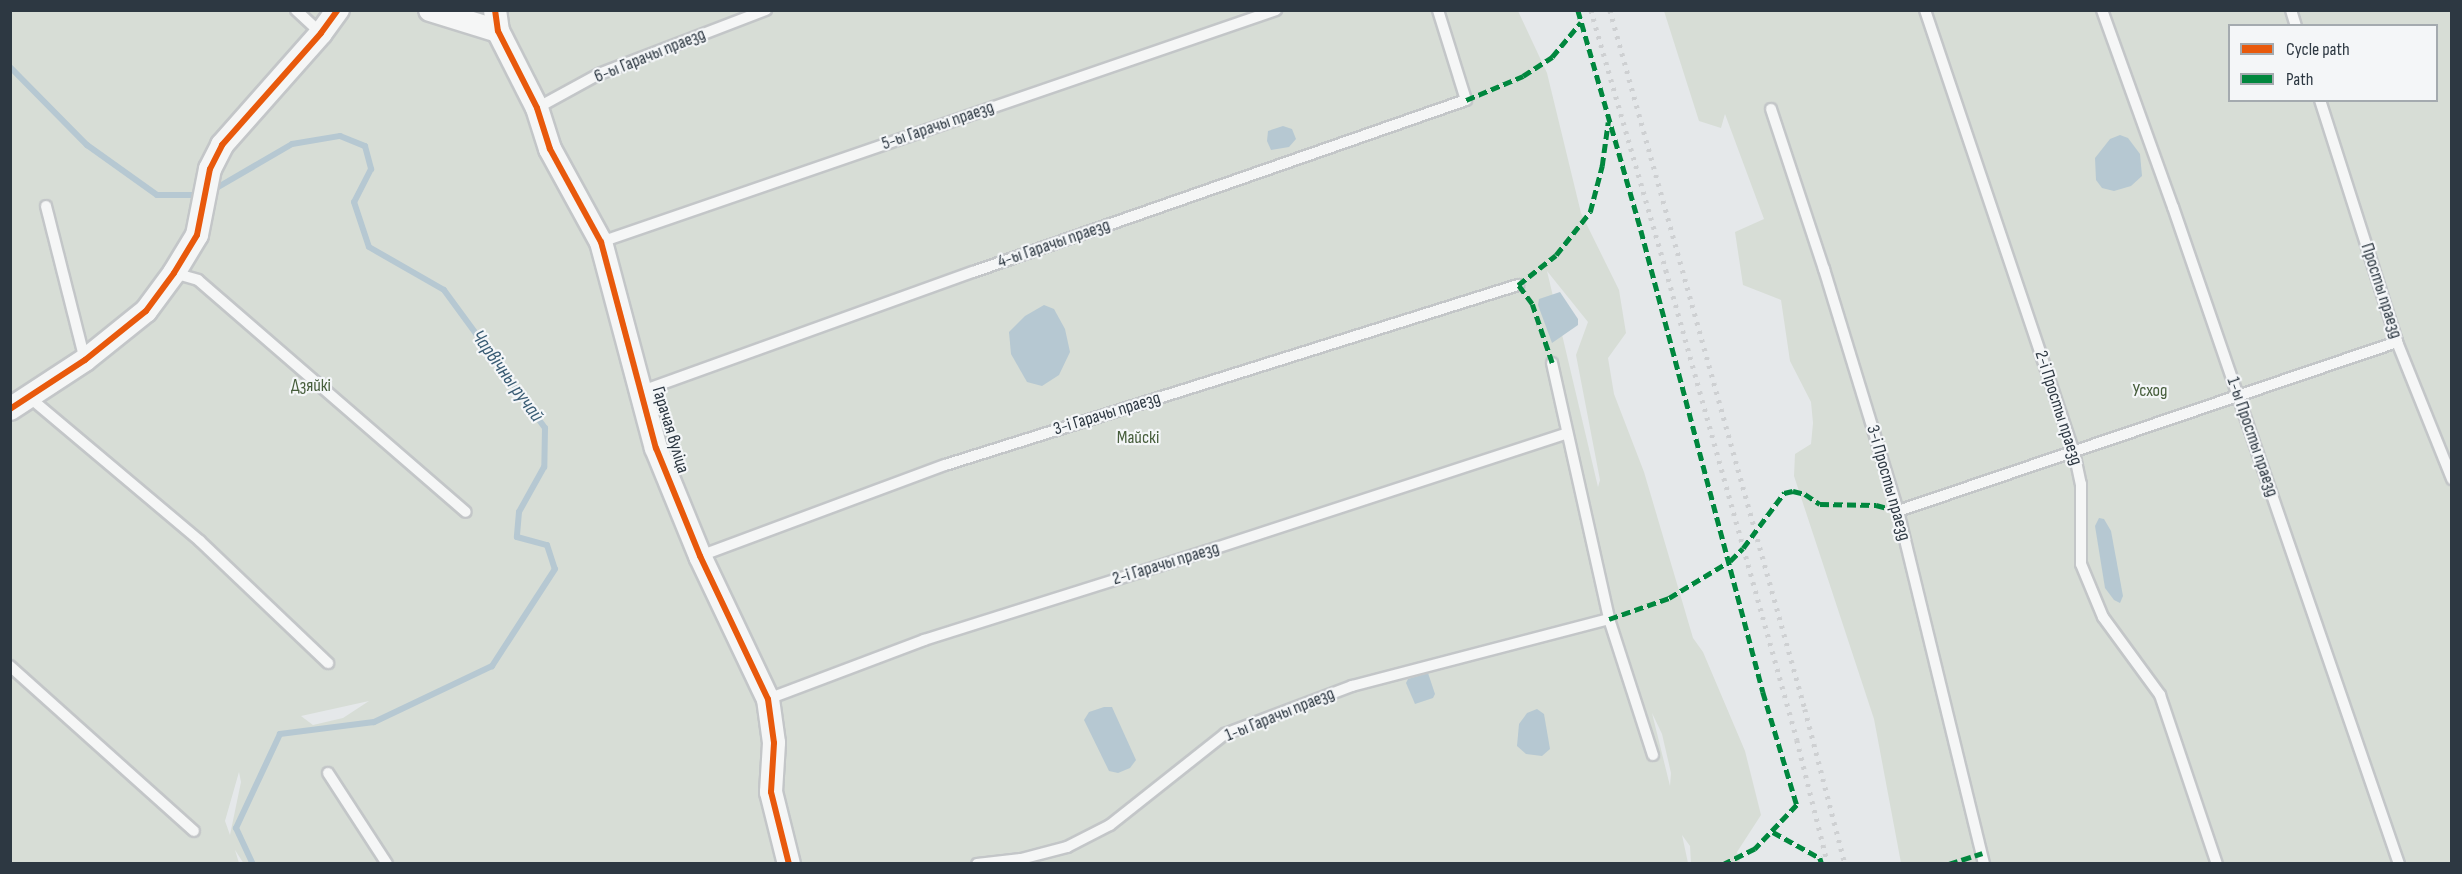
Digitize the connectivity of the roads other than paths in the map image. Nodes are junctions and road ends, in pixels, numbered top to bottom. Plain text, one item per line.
1 (296, 10) edge
2 (338, 10) edge
3 (430, 10) edge
4 (766, 10) edge
5 (1276, 10) edge
6 (1438, 10) edge
7 (1925, 10) edge
8 (2102, 10) edge
9 (497, 20) edge
10 (321, 33) junction
11 (2321, 102) edge
12 (537, 108) junction
13 (1771, 109) dead end
14 (46, 206) dead end
15 (601, 242) junction
16 (174, 273) junction
17 (1518, 285) dead end
18 (2397, 342) junction
19 (85, 360) junction
20 (1552, 363) dead end
21 (642, 391) junction
22 (2238, 397) junction
23 (20, 403) edge
24 (1566, 434) junction
25 (2074, 452) junction
26 (2451, 479) edge
27 (1898, 511) junction
28 (466, 512) dead end
29 (700, 556) junction
30 (1609, 619) junction
31 (328, 663) dead end
32 (10, 666) edge
33 (768, 699) junction
34 (1653, 755) dead end
35 (328, 773) dead end
36 (194, 831) dead end
37 (387, 864) edge
38 (789, 864) edge
39 (977, 864) edge
40 (1984, 864) edge
41 (2217, 864) edge
42 (2399, 864) edge

1 - 10 lane
2 - 10 street
3 - 9 street
4 - 12 lane, 6-ы Гарачы праезд
5 - 15 lane, 5-ы Гарачы праезд
6 - 21 lane, 4-ы Гарачы праезд
7 - 25 lane, 2-і Просты праезд
8 - 22 lane, 1-ы Просты праезд
9 - 12 street, Гарачая вуліца
10 - 16 street
11 - 18 lane, Просты праезд
12 - 15 street, Гарачая вуліца
13 - 27 lane, 3-і Просты праезд
14 - 19 lane
15 - 21 street, Гарачая вуліца
16 - 19 street
16 - 28 lane
17 - 29 lane, 3-і Гарачы праезд
18 - 22 lane
18 - 26 lane, Просты праезд
19 - 23 street
20 - 24 lane
21 - 29 street, Гарачая вуліца
22 - 25 lane
22 - 42 lane, 1-ы Просты праезд
23 - 31 lane
24 - 30 lane
24 - 33 lane, 2-і Гарачы праезд
25 - 27 lane
25 - 41 lane, 2-і Просты праезд
27 - 40 lane, 3-і Просты праезд
29 - 33 street, Гарачая вуліца
30 - 34 lane
30 - 39 lane, 1-ы Гарачы праезд
32 - 36 lane
33 - 38 street, Гарачая вуліца
35 - 37 lane

